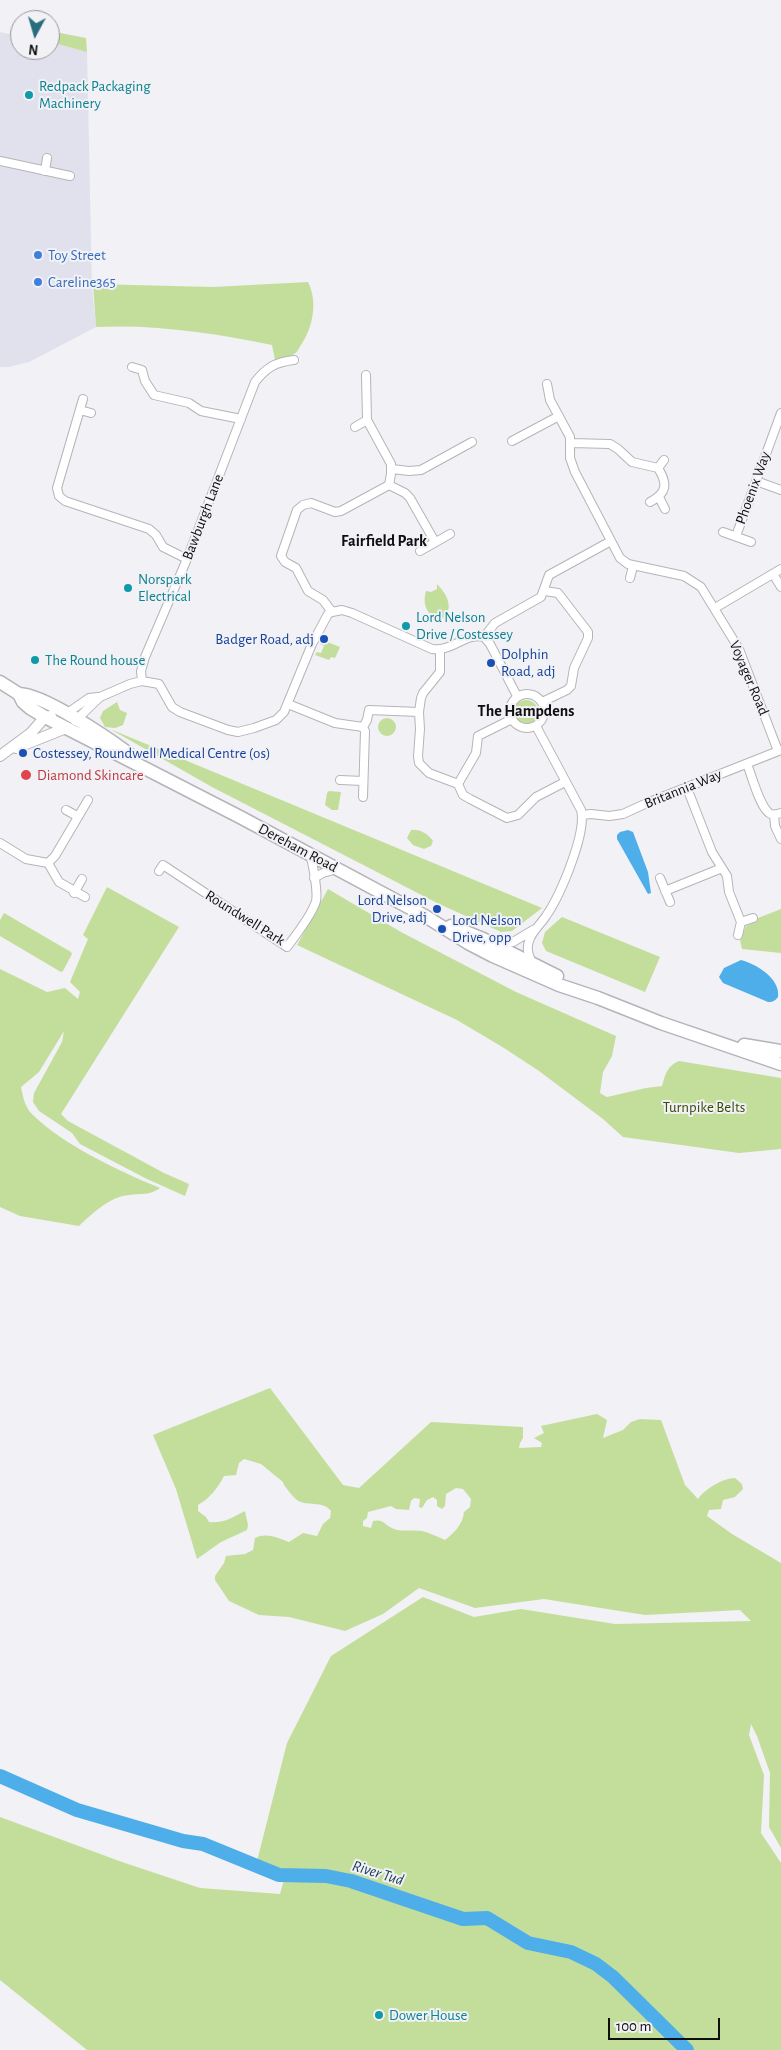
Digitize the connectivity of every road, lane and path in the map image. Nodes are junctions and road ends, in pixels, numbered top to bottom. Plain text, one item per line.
1 (47, 158) dead end
2 (0, 161) edge
3 (45, 171) junction
4 (70, 176) dead end
5 (294, 360) dead end
6 (132, 368) dead end
7 (366, 375) dead end
8 (547, 384) dead end
9 (83, 399) dead end
10 (80, 410) junction
11 (781, 412) edge
12 (91, 413) dead end
13 (559, 416) junction
14 (241, 419) junction
15 (367, 420) junction
16 (355, 427) dead end
17 (512, 441) dead end
18 (472, 442) dead end
19 (571, 443) junction
20 (664, 460) dead end
21 (658, 468) junction
22 (392, 469) junction
23 (756, 481) junction
24 (389, 485) junction
25 (781, 490) edge
26 (659, 497) junction
27 (650, 502) dead end
28 (665, 509) dead end
29 (723, 532) dead end
30 (450, 534) dead end
31 (736, 536) junction
32 (611, 541) junction
33 (434, 542) junction
34 (751, 542) dead end
35 (420, 551) dead end
36 (187, 559) junction
37 (633, 566) junction
38 (781, 569) edge
39 (773, 574) junction
40 (630, 578) dead end
41 (781, 587) edge
42 (545, 591) junction
43 (715, 608) junction
44 (332, 612) junction
45 (484, 637) junction
46 (440, 650) junction
47 (142, 681) junction
48 (0, 682) edge
49 (19, 694) junction
50 (517, 696) junction
51 (100, 697) junction
52 (542, 702) junction
53 (288, 704) junction
54 (419, 712) junction
55 (45, 717) junction
56 (71, 717) junction
57 (512, 719) junction
58 (536, 726) junction
59 (363, 727) junction
60 (66, 728) junction
61 (10, 750) junction
62 (780, 750) edge
63 (0, 756) edge
64 (747, 764) junction
65 (340, 780) dead end
66 (363, 781) junction
67 (170, 782) junction
68 (565, 782) junction
69 (458, 784) junction
70 (687, 788) junction
71 (363, 797) dead end
72 (88, 800) dead end
73 (66, 810) dead end
74 (777, 814) edge
75 (582, 815) junction
76 (77, 816) junction
77 (781, 839) edge
78 (1, 845) edge
79 (309, 855) junction
80 (168, 858) dead end
81 (48, 863) junction
82 (722, 868) junction
83 (338, 869) junction
84 (314, 878) junction
85 (660, 878) dead end
86 (82, 879) dead end
87 (665, 891) junction
88 (74, 893) junction
89 (85, 897) dead end
90 (670, 902) dead end
91 (426, 916) junction
92 (753, 918) dead end
93 (741, 922) junction
94 (536, 928) junction
95 (738, 935) dead end
96 (496, 946) junction
97 (532, 964) junction
98 (598, 998) junction
99 (713, 1040) junction
100 (781, 1051) edge
101 (781, 1064) edge

1 - 3 street
2 - 3 street
3 - 4 street
5 - 14 street, Bawburgh Lane
6 - 14 street
7 - 15 street
8 - 13 street
9 - 10 street
10 - 12 street
10 - 36 street
11 - 23 street, Phoenix Way
13 - 17 street
13 - 19 street
14 - 36 street, Bawburgh Lane
15 - 16 street
15 - 22 street
18 - 22 street
19 - 21 street
19 - 32 street
20 - 21 street
21 - 26 street
22 - 24 street
23 - 25 street
23 - 31 street, Phoenix Way
24 - 33 street
24 - 44 street
26 - 27 street
26 - 28 street
29 - 31 street, Phoenix Way
30 - 33 street
31 - 34 street, Phoenix Way
32 - 37 street
32 - 42 street
33 - 35 street
36 - 47 street, Bawburgh Lane
37 - 40 street
37 - 43 street, Voyager Road
38 - 39 street
39 - 41 street
39 - 43 street
42 - 45 street
42 - 52 street
43 - 62 street, Voyager Road
44 - 46 street
44 - 53 street
45 - 46 street
45 - 50 street
46 - 54 street
47 - 51 street
47 - 53 street
48 - 49 highway, Dereham Road
49 - 55 highway, Dereham Road
49 - 56 highway, Dereham Road
50 - 52 street
50 - 57 street
51 - 56 street
51 - 56 street
52 - 58 street
53 - 59 street
54 - 59 street
54 - 69 street
55 - 56 street
55 - 60 highway, Dereham Road
55 - 61 street
56 - 60 highway
56 - 67 highway, Dereham Road
57 - 58 street
57 - 69 street
58 - 68 street
59 - 66 street
60 - 61 street
60 - 67 highway, Dereham Road
61 - 63 street
62 - 64 street, Britannia Way
64 - 70 street, Britannia Way
64 - 74 street
65 - 66 street
66 - 71 street
67 - 79 highway, Dereham Road
68 - 69 street
68 - 75 street
70 - 75 street, Britannia Way
70 - 82 street
72 - 76 street
73 - 76 street
74 - 77 street
75 - 94 street
76 - 81 street
78 - 81 street
79 - 83 highway, Dereham Road
79 - 84 street, Roundwell Park
80 - 84 street, Roundwell Park
81 - 88 street
82 - 87 street
82 - 93 street
83 - 84 street
83 - 91 highway, Dereham Road
85 - 87 street
86 - 88 street
87 - 90 street
88 - 89 street
91 - 96 highway, Dereham Road
91 - 98 highway, Dereham Road
92 - 93 street
93 - 95 street
94 - 96 street
94 - 97 street
96 - 97 highway, Dereham Road
97 - 98 highway, Dereham Road
98 - 99 highway, Dereham Road
99 - 100 highway, Dereham Road
99 - 101 highway, Dereham Road

